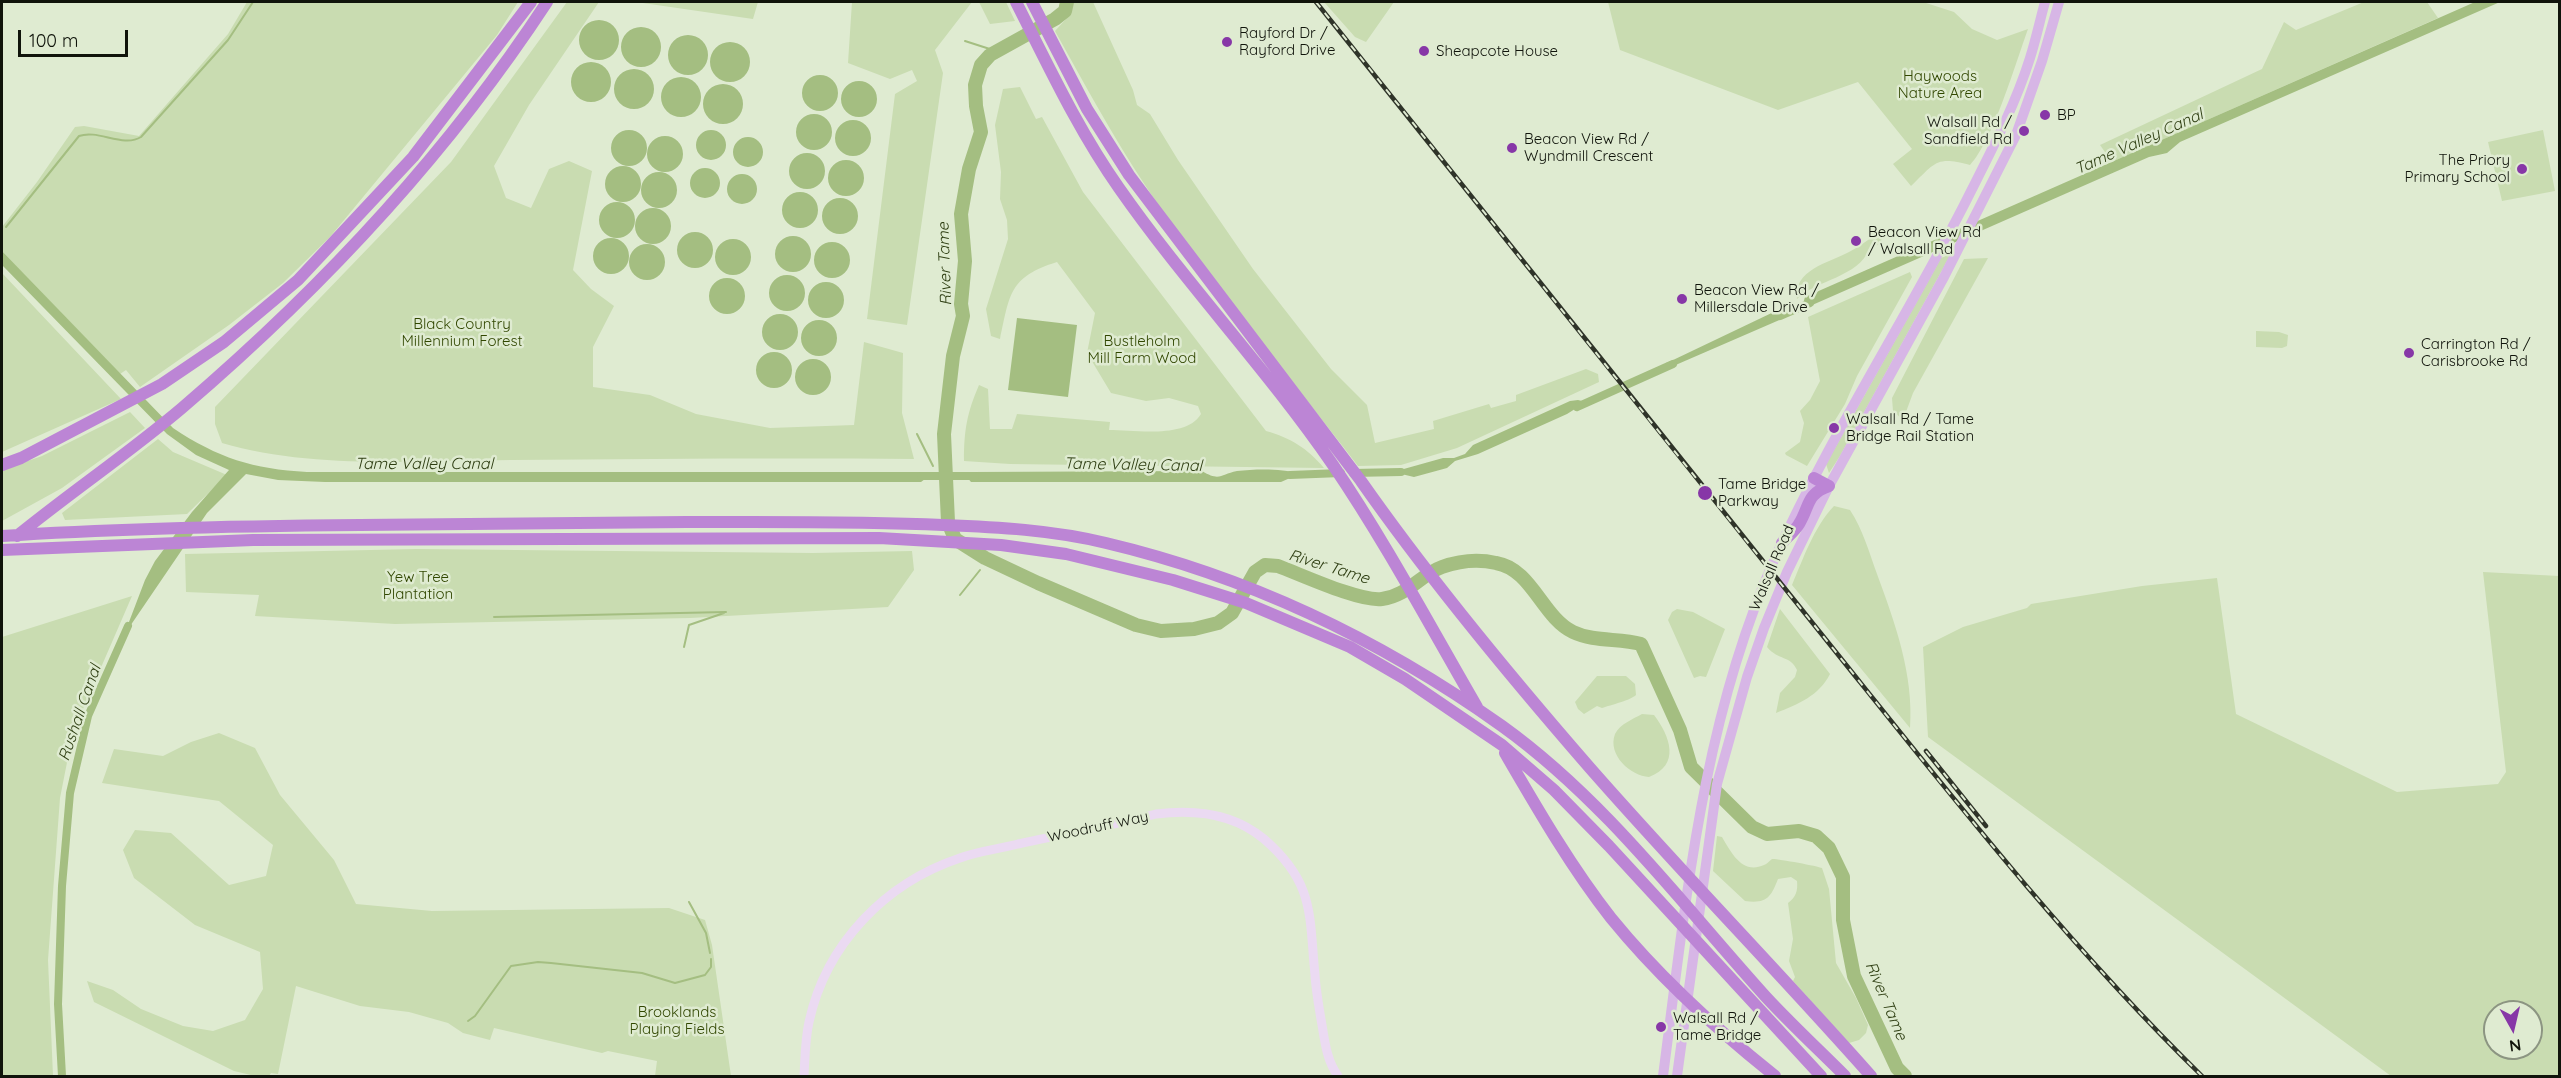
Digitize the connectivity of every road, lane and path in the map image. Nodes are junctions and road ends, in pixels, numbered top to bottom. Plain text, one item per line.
1 (531, 2) edge
2 (547, 2) edge
3 (1032, 2) edge
4 (2045, 2) edge
5 (2059, 2) edge
6 (1018, 6) edge
7 (2019, 125) junction
8 (1973, 189) junction
9 (2, 465) edge
10 (1814, 478) junction
11 (1829, 486) junction
12 (2, 536) edge
13 (1782, 543) junction
14 (2, 549) edge
15 (804, 1077) edge
16 (1338, 1077) edge
17 (1664, 1077) edge
18 (1677, 1077) edge
19 (1775, 1077) edge
20 (1821, 1077) edge
21 (1845, 1077) edge
22 (1872, 1077) edge

1 - 9 highway
2 - 14 highway
3 - 22 highway
4 - 8 main road, Walsall Road
5 - 7 main road, Walsall Road
6 - 19 highway
7 - 8 main road
7 - 11 main road, Walsall Road
8 - 10 main road, Walsall Road
10 - 11 highway
10 - 13 main road, Walsall Road
11 - 13 highway
11 - 18 main road, Walsall Road
12 - 21 highway
13 - 17 main road, Walsall Road
14 - 20 highway
15 - 16 street, Woodruff Way

